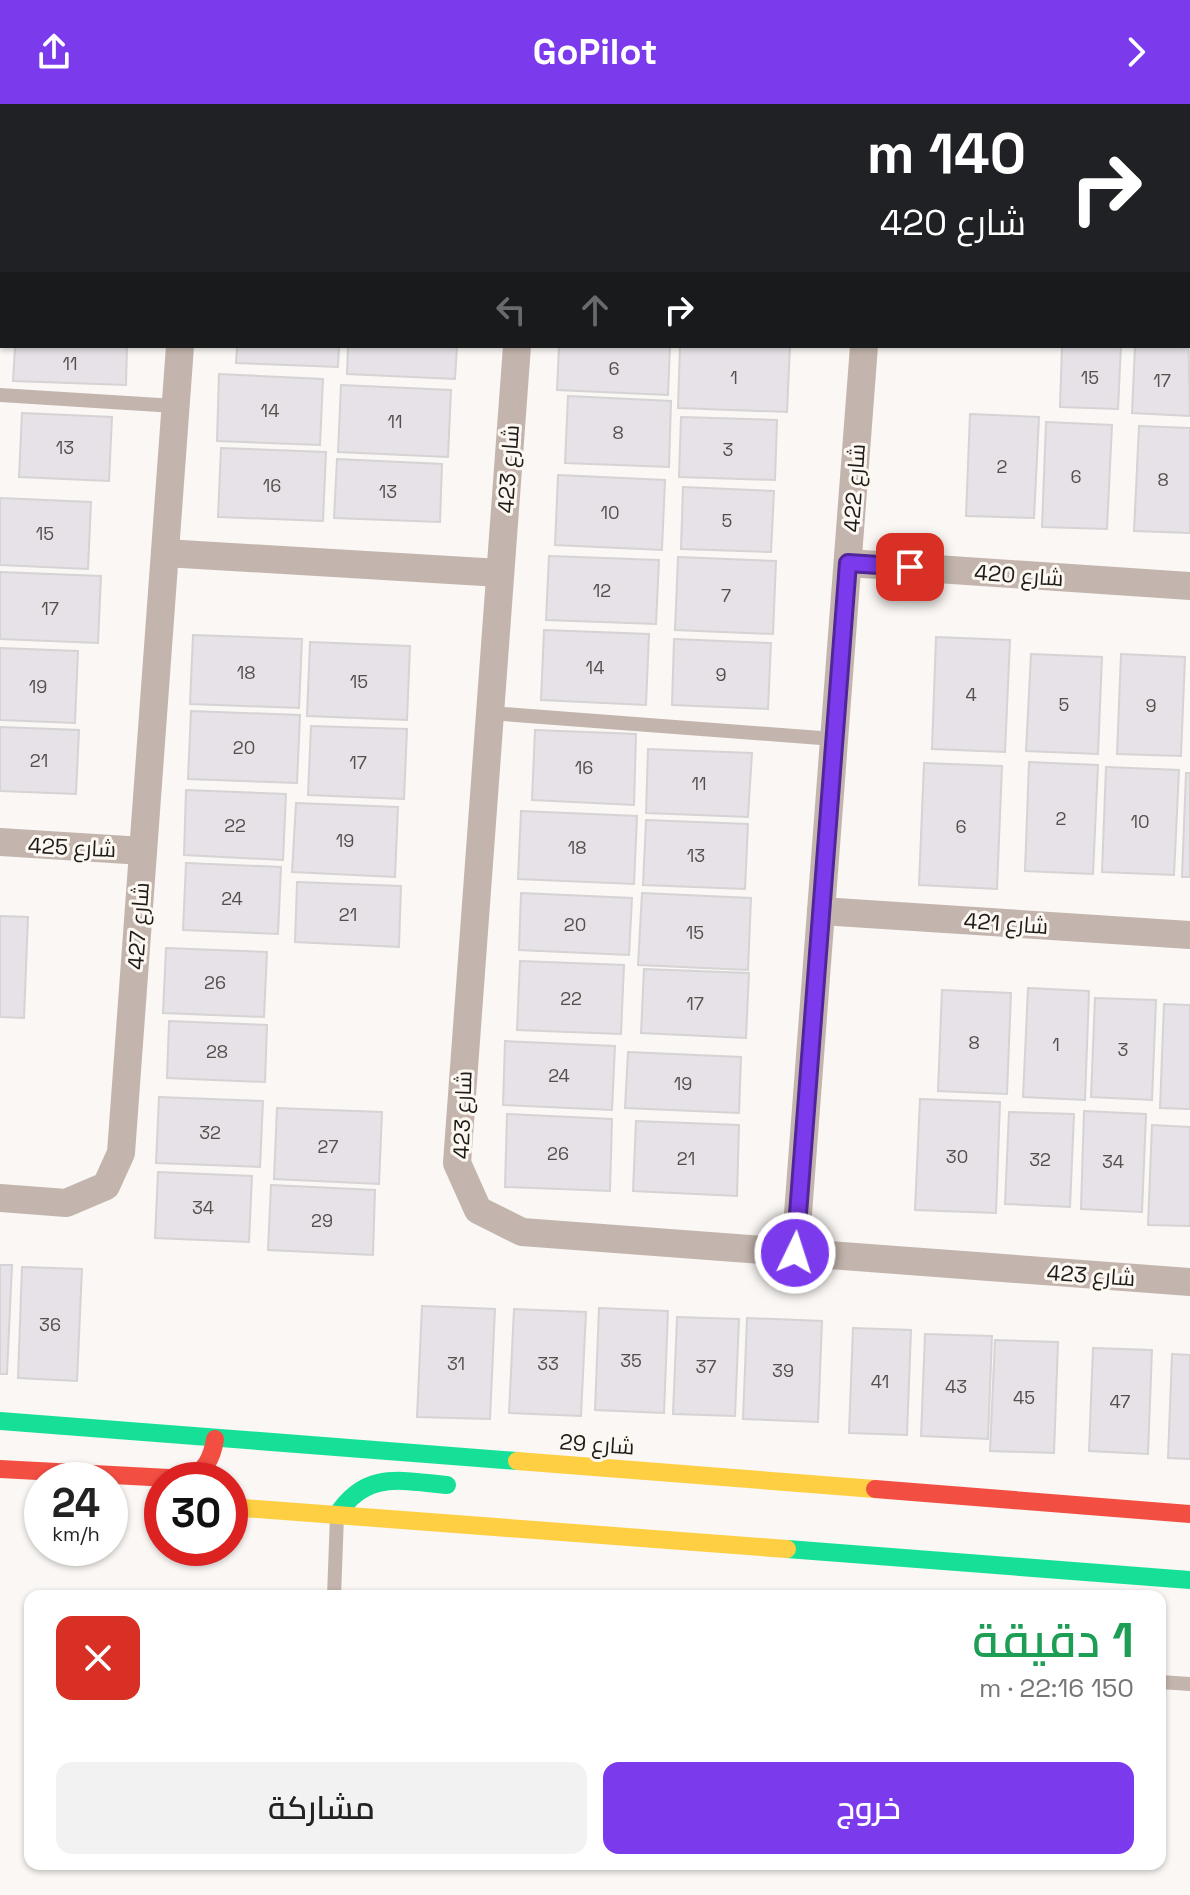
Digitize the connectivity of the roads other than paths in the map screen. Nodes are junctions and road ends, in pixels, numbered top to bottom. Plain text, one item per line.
1 (180, 348) edge
2 (517, 348) edge
3 (864, 348) edge
4 (0, 395) edge
5 (175, 406) junction
6 (165, 553) junction
7 (848, 563) junction
8 (500, 573) junction
9 (1190, 586) edge
10 (490, 713) junction
11 (834, 739) junction
12 (0, 842) edge
13 (143, 851) junction
14 (821, 911) junction
15 (1190, 935) edge
16 (0, 1198) edge
17 (795, 1253) junction
18 (1190, 1282) edge
19 (0, 1421) edge
20 (215, 1439) junction
21 (0, 1469) edge
22 (641, 1472) junction
23 (458, 1486) dead end
24 (615, 1488) dead end
25 (248, 1508) edge
26 (1190, 1514) edge
27 (337, 1515) junction
28 (1190, 1580) edge
29 (334, 1590) edge
30 (1166, 1682) edge
31 (1190, 1684) edge

1 - 5 street, شارع 427
2 - 8 street, شارع 423
3 - 7 street, شارع 422
4 - 5 lane
5 - 6 street, شارع 427
6 - 8 street
6 - 13 street, شارع 427
7 - 9 street, شارع 420
7 - 11 street, شارع 422
8 - 10 street, شارع 423
10 - 11 lane
10 - 17 street, شارع 423
11 - 14 street, شارع 422
12 - 13 street, شارع 425
13 - 16 street, شارع 427
14 - 15 street, شارع 421
14 - 17 street, شارع 422
17 - 18 street, شارع 423
19 - 20 street, شارع 29
20 - 21 street
20 - 22 street, شارع 29
22 - 24 street
22 - 26 street, شارع 29
23 - 27 street
25 - 27 street
27 - 28 street
27 - 29 lane
30 - 31 lane

